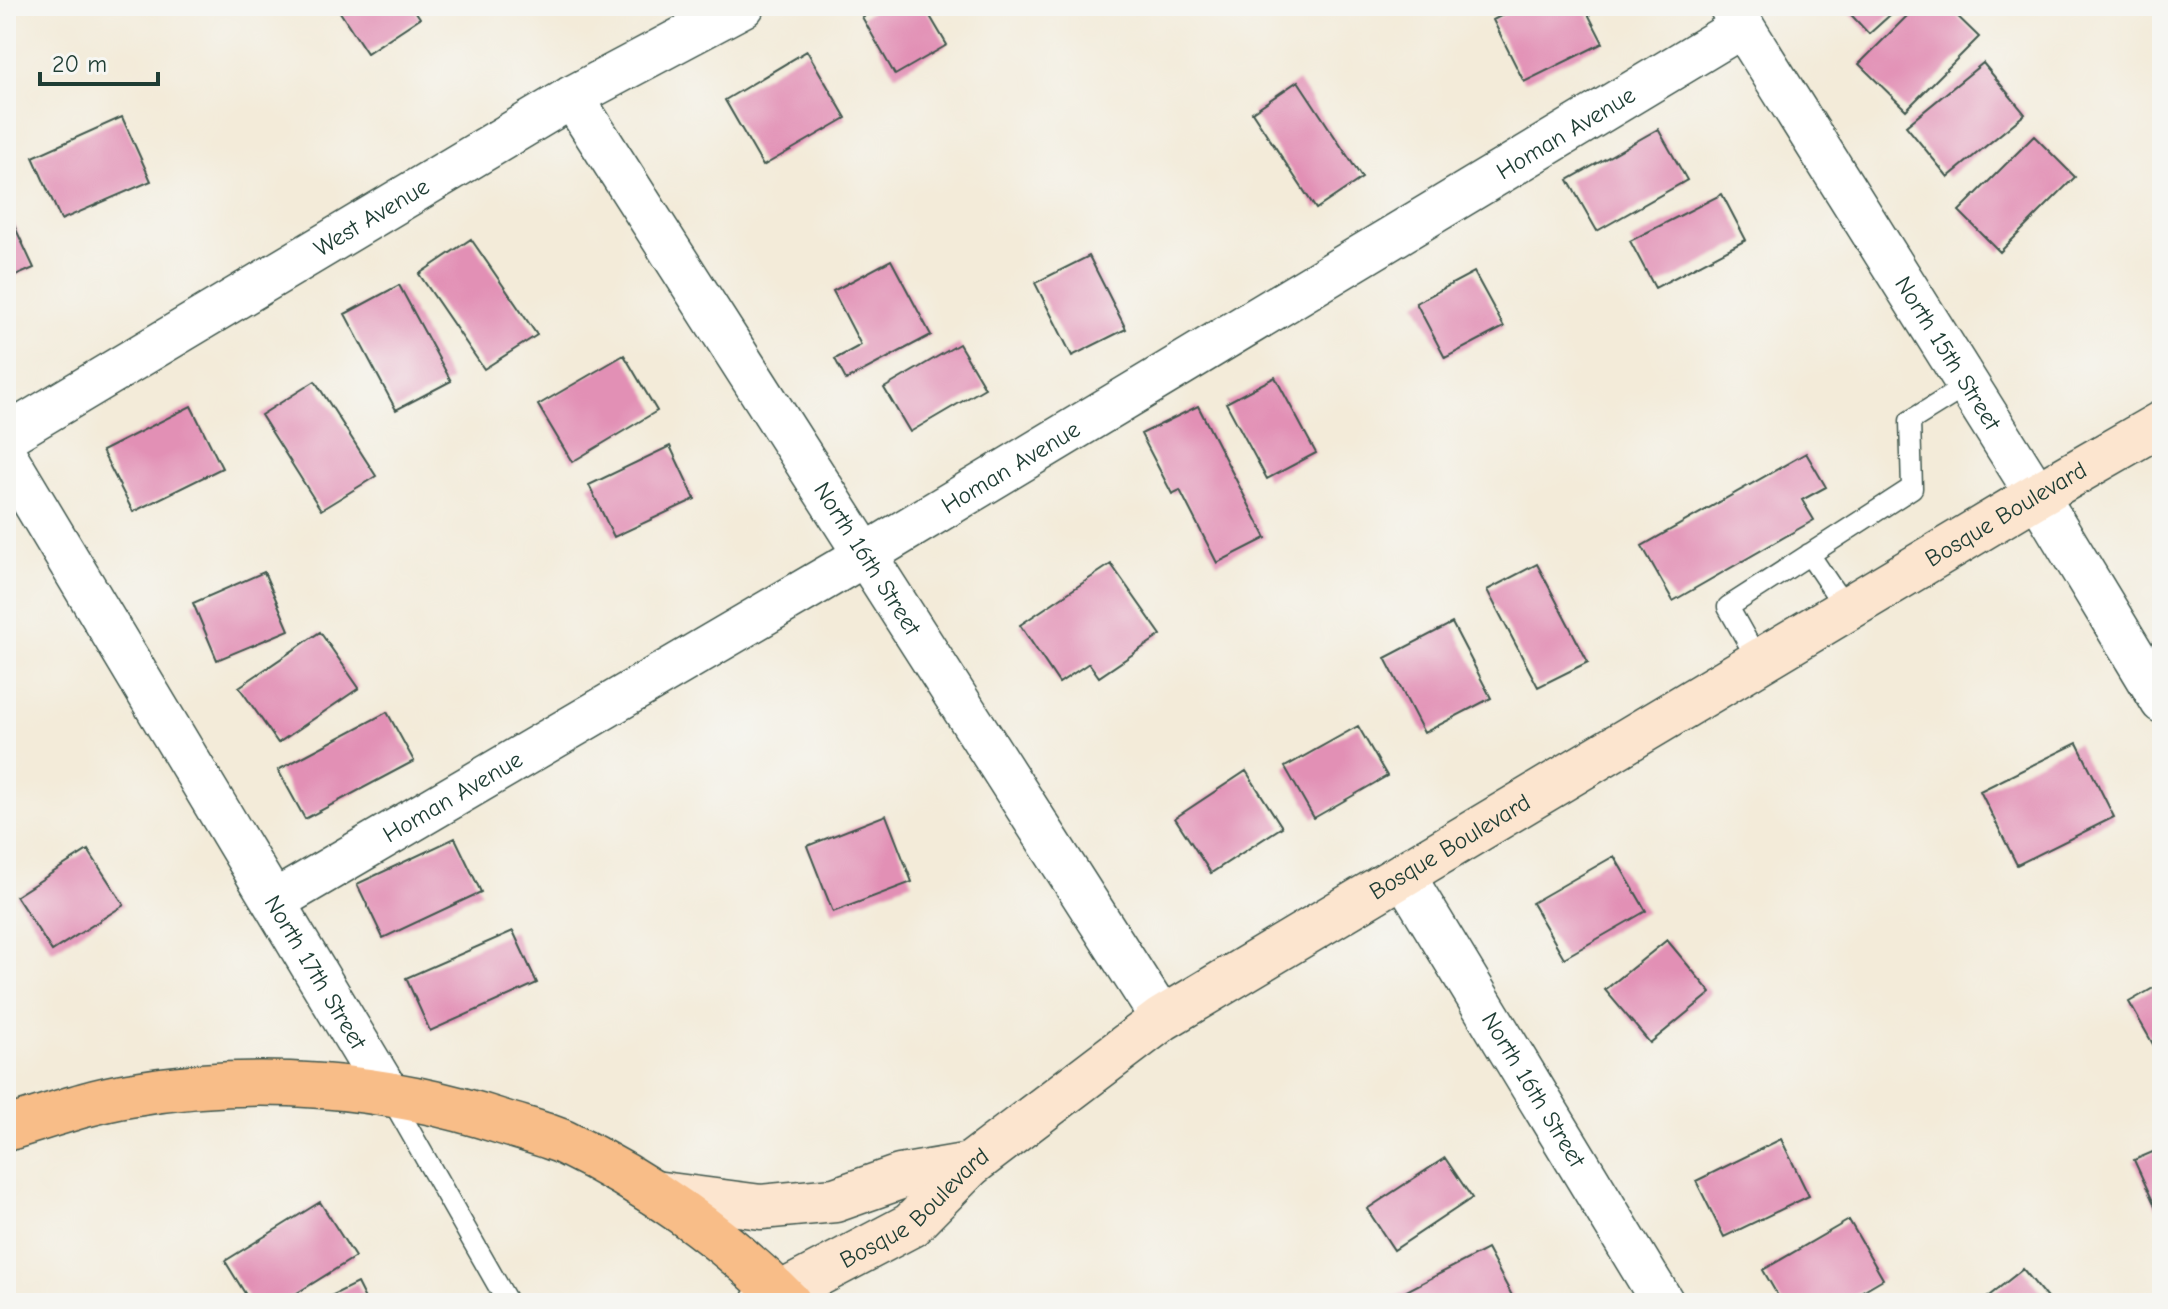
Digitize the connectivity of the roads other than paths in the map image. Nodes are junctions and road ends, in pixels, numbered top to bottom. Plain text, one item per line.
1 (743, 6) edge
2 (1737, 16) edge
3 (572, 97) junction
4 (1968, 385) junction
5 (2162, 423) edge
6 (6, 436) edge
7 (6, 456) edge
8 (2037, 495) junction
9 (1809, 554) junction
10 (865, 555) junction
11 (1846, 609) junction
12 (1759, 662) junction
13 (2162, 702) edge
14 (1404, 876) junction
15 (275, 901) junction
16 (1162, 1019) junction
17 (388, 1093) junction
18 (6, 1129) edge
19 (970, 1165) junction
20 (654, 1193) junction
21 (777, 1300) edge
22 (508, 1303) edge
23 (1663, 1303) edge

1 - 3 street, West Avenue
2 - 4 street, North 15th Street
2 - 10 street, Homan Avenue
3 - 6 street, West Avenue
3 - 10 street, North 16th Street
4 - 8 street, North 15th Street
4 - 9 lane
5 - 8 main road, Bosque Boulevard
7 - 15 street, North 17th Street
8 - 11 main road, Bosque Boulevard
8 - 13 street, North 15th Street
9 - 11 lane
9 - 12 lane
10 - 15 street, Homan Avenue
10 - 16 street, North 16th Street
11 - 12 main road, Bosque Boulevard
12 - 14 main road, Bosque Boulevard
14 - 16 main road, Bosque Boulevard
14 - 23 street, North 16th Street
15 - 17 street, North 17th Street
16 - 19 main road, Bosque Boulevard
17 - 18 main road
17 - 20 main road
17 - 22 lane
19 - 20 main road
19 - 21 main road, Bosque Boulevard
20 - 21 main road

